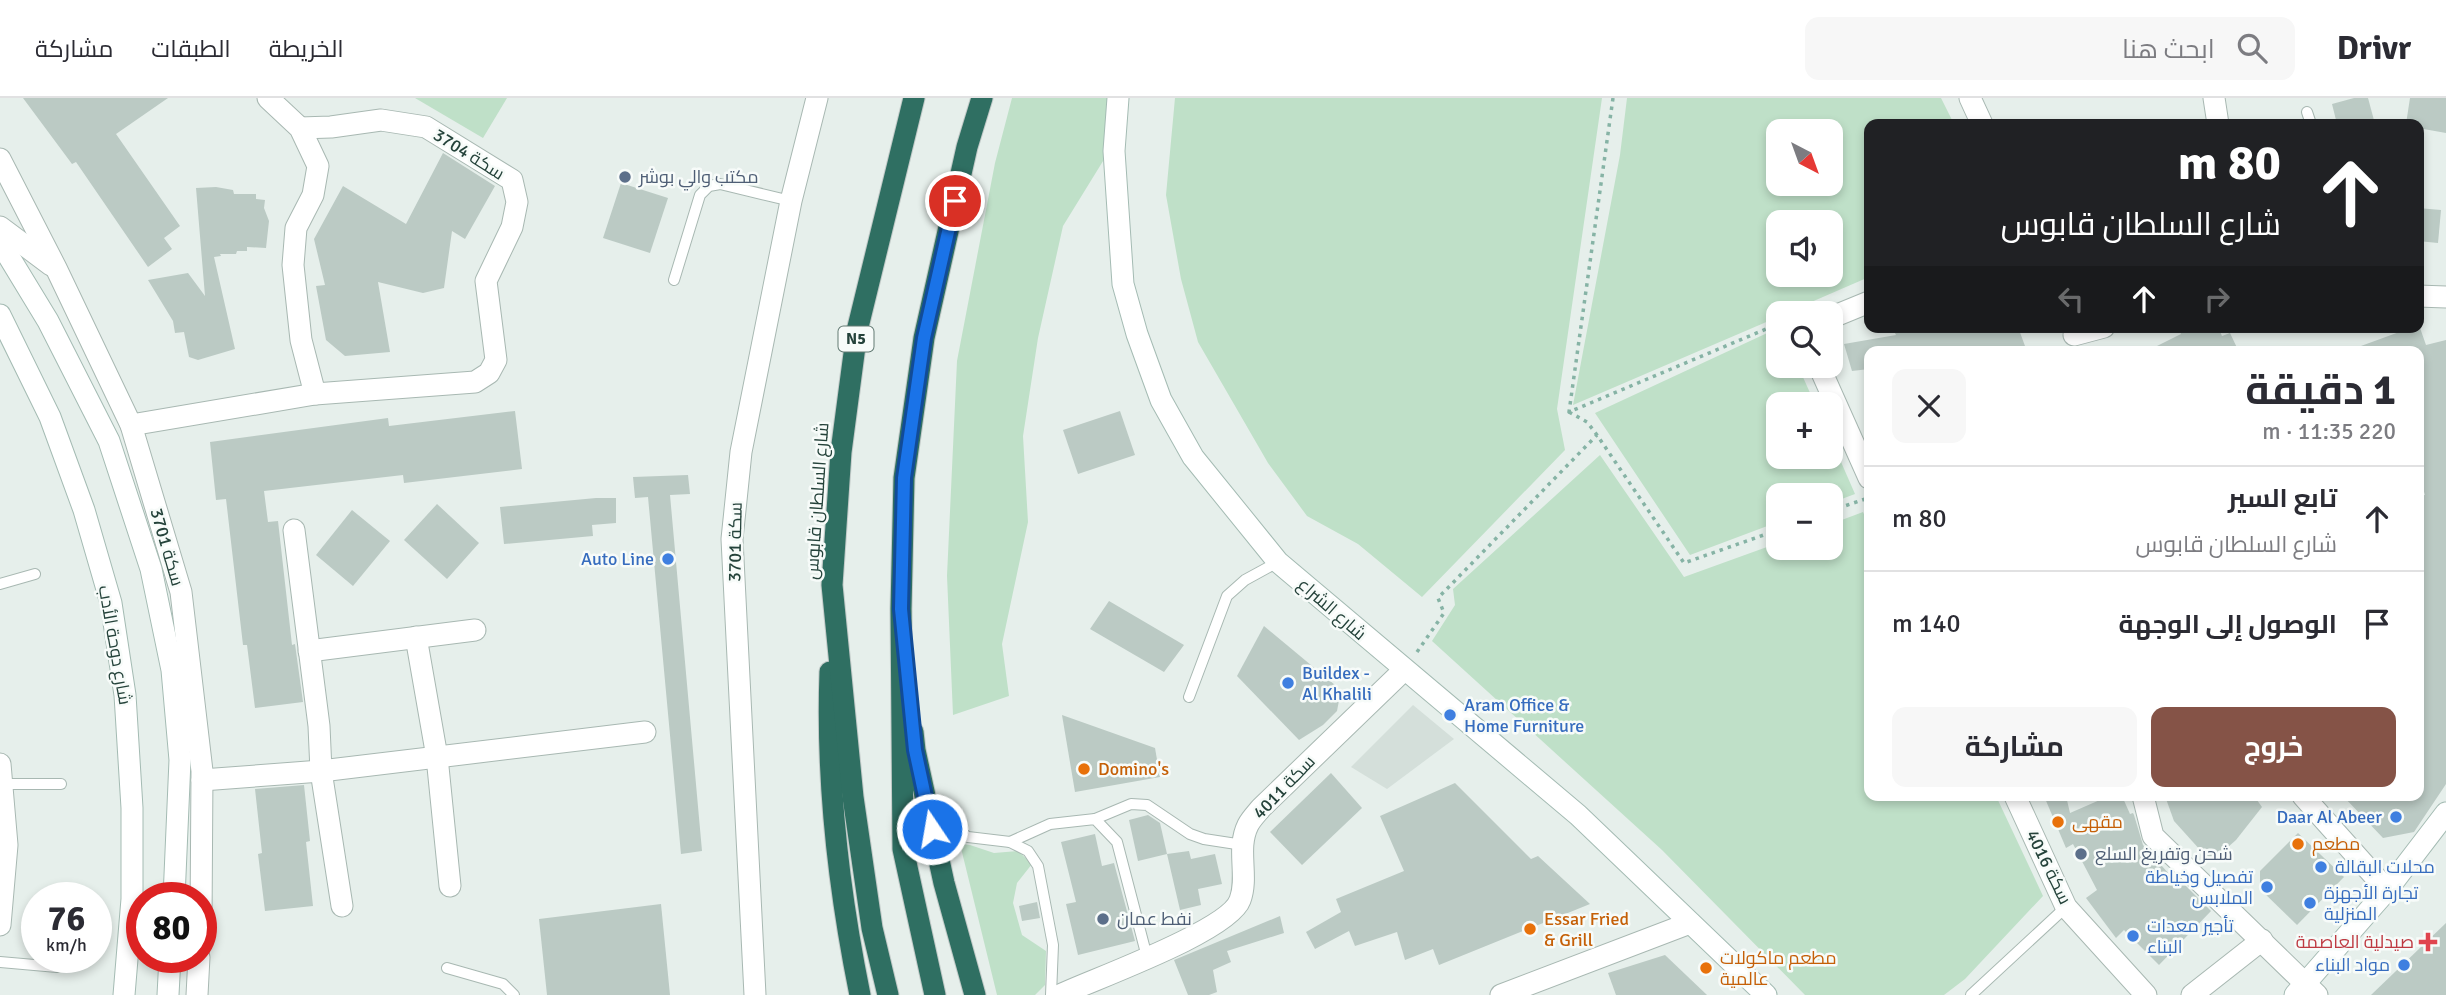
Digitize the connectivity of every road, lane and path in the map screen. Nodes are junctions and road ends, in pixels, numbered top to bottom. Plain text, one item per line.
1 (268, 98) edge
2 (817, 98) edge
3 (982, 98) edge
4 (1118, 98) edge
5 (1613, 98) edge
6 (1970, 98) edge
7 (2214, 98) edge
8 (911, 102) edge
9 (2307, 112) dead end
10 (1980, 119) edge
11 (2217, 119) edge
12 (2309, 119) edge
13 (300, 128) junction
14 (0, 159) edge
15 (791, 201) junction
16 (0, 227) edge
17 (0, 242) edge
18 (56, 268) junction
19 (674, 280) dead end
20 (2424, 296) edge
21 (2446, 298) edge
22 (1864, 304) edge
23 (1843, 313) edge
24 (0, 315) edge
25 (1766, 329) edge
26 (1824, 378) edge
27 (315, 394) junction
28 (1569, 412) junction
29 (131, 425) junction
30 (1597, 435) junction
31 (1864, 467) edge
32 (1864, 500) edge
33 (1843, 507) edge
34 (294, 530) dead end
35 (1766, 534) edge
36 (1278, 562) junction
37 (35, 574) dead end
38 (0, 584) edge
39 (832, 586) junction
40 (901, 609) junction
41 (475, 630) dead end
42 (416, 637) junction
43 (309, 651) junction
44 (1404, 670) junction
45 (1189, 697) dead end
46 (645, 732) dead end
47 (437, 757) junction
48 (321, 771) junction
49 (1, 774) edge
50 (202, 780) junction
51 (61, 784) dead end
52 (2017, 801) edge
53 (2144, 801) edge
54 (2307, 801) edge
55 (926, 802) junction
56 (2446, 813) edge
57 (1095, 819) junction
58 (1010, 842) junction
59 (1243, 845) junction
60 (175, 882) edge
61 (201, 882) edge
62 (450, 886) dead end
63 (2387, 890) junction
64 (342, 906) dead end
65 (2066, 907) junction
66 (1690, 923) junction
67 (0, 926) edge
68 (2262, 940) junction
69 (1147, 957) junction
70 (0, 962) edge
71 (21, 964) edge
72 (447, 968) dead end
73 (169, 973) edge
74 (198, 973) edge
75 (2306, 991) edge
76 (124, 995) edge
77 (168, 995) edge
78 (197, 995) edge
79 (514, 995) edge
80 (755, 995) edge
81 (860, 995) edge
82 (888, 995) edge
83 (935, 995) edge
84 (975, 995) edge
85 (1051, 995) edge
86 (1060, 995) edge
87 (1502, 995) edge
88 (1766, 995) edge
89 (1971, 995) edge
90 (2146, 995) edge
91 (2192, 995) edge

1 - 13 street
2 - 15 street, سكة 3701
3 - 40 highway
4 - 36 street, شارع الشراع
5 - 28 path
6 - 10 street
7 - 11 street
8 - 39 highway, شارع السلطان قابوس / N5
9 - 12 lane
13 - 27 street
13 - 27 street, سكة 3704
14 - 18 street, سكة 3701
15 - 19 lane
15 - 80 street, سكة 3701
16 - 18 street
17 - 60 street
18 - 29 street, سكة 3701
20 - 21 street
22 - 23 street
24 - 76 street, شارع دوحة الأدب
25 - 28 path
26 - 31 street
27 - 29 street, سكة 3704
28 - 30 path
29 - 50 street, سكة 3701
30 - 35 path
30 - 44 path
32 - 33 path
34 - 43 street
36 - 44 street, شارع الشراع
36 - 45 lane
37 - 38 lane
39 - 81 highway
39 - 82 highway, شارع السلطان قابوس / N5
40 - 55 highway
40 - 83 highway
41 - 42 street
42 - 43 street
42 - 47 street
43 - 48 street
44 - 59 street, سكة 4011
44 - 66 street, شارع الشراع
46 - 47 street
47 - 48 street
47 - 62 street
48 - 50 street
48 - 64 street
49 - 51 lane
49 - 67 street
50 - 61 street, سكة 3701
52 - 65 street, سكة 4016
53 - 68 street
54 - 63 street
55 - 58 lane
55 - 84 highway
56 - 63 street
57 - 58 lane
57 - 59 lane
57 - 69 lane
58 - 85 lane
59 - 69 street, سكة 4011
63 - 75 street
65 - 89 lane
65 - 90 street, سكة 4016
66 - 87 street
66 - 88 street, شارع الشراع
68 - 75 street
68 - 91 street
69 - 86 street, سكة 4011
70 - 71 lane
72 - 79 lane
73 - 77 street
74 - 78 street

